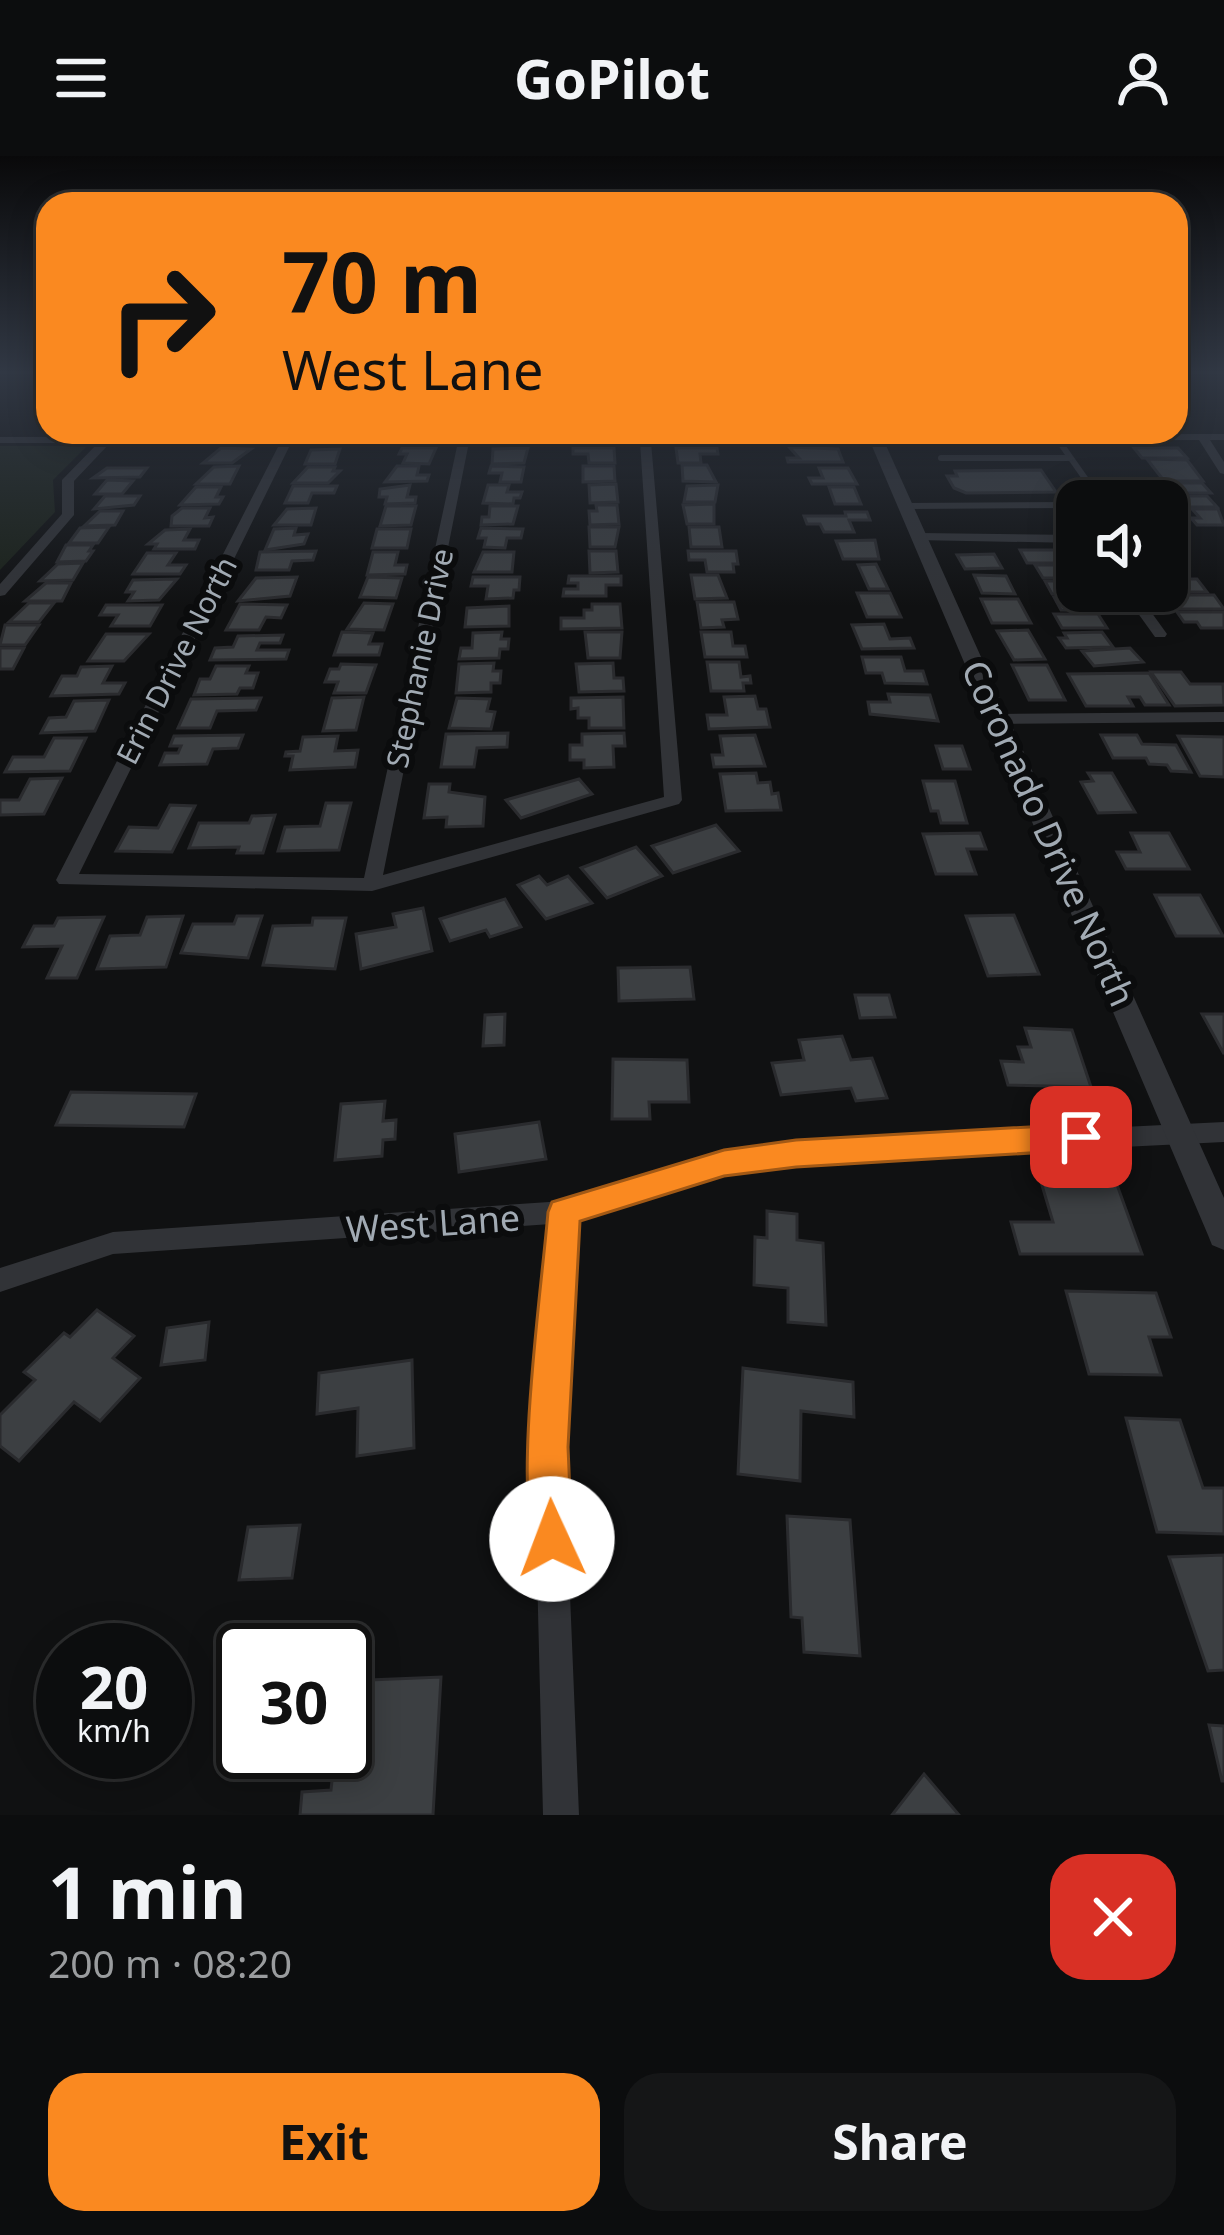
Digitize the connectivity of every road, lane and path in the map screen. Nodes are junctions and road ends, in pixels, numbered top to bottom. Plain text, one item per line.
1 (96, 450) edge
2 (281, 450) edge
3 (462, 450) edge
4 (646, 450) edge
5 (881, 450) edge
6 (1065, 450) edge
7 (941, 458) dead end
8 (1070, 458) junction
9 (1086, 480) edge
10 (1056, 505) edge
11 (907, 506) junction
12 (920, 537) junction
13 (1056, 539) edge
14 (0, 592) edge
15 (1145, 612) edge
16 (1160, 634) dead end
17 (1224, 717) edge
18 (999, 718) junction
19 (372, 885) junction
20 (1179, 1131) junction
21 (1224, 1132) edge
22 (564, 1212) junction
23 (1224, 1235) edge
24 (0, 1280) edge
25 (562, 1815) edge

1 - 14 street
2 - 19 street, Erin Drive North
3 - 19 street, Stephanie Drive
4 - 19 street
5 - 11 street, Coronado Drive North
6 - 8 lane
7 - 8 lane
8 - 9 lane
10 - 11 lane
11 - 12 street, Coronado Drive North
12 - 13 street
12 - 18 street, Coronado Drive North
15 - 16 street
17 - 18 street
18 - 20 street, Coronado Drive North
20 - 21 street, West Lane
20 - 22 street, West Lane
20 - 23 street, Coronado Drive North
22 - 24 street, West Lane
22 - 25 street

